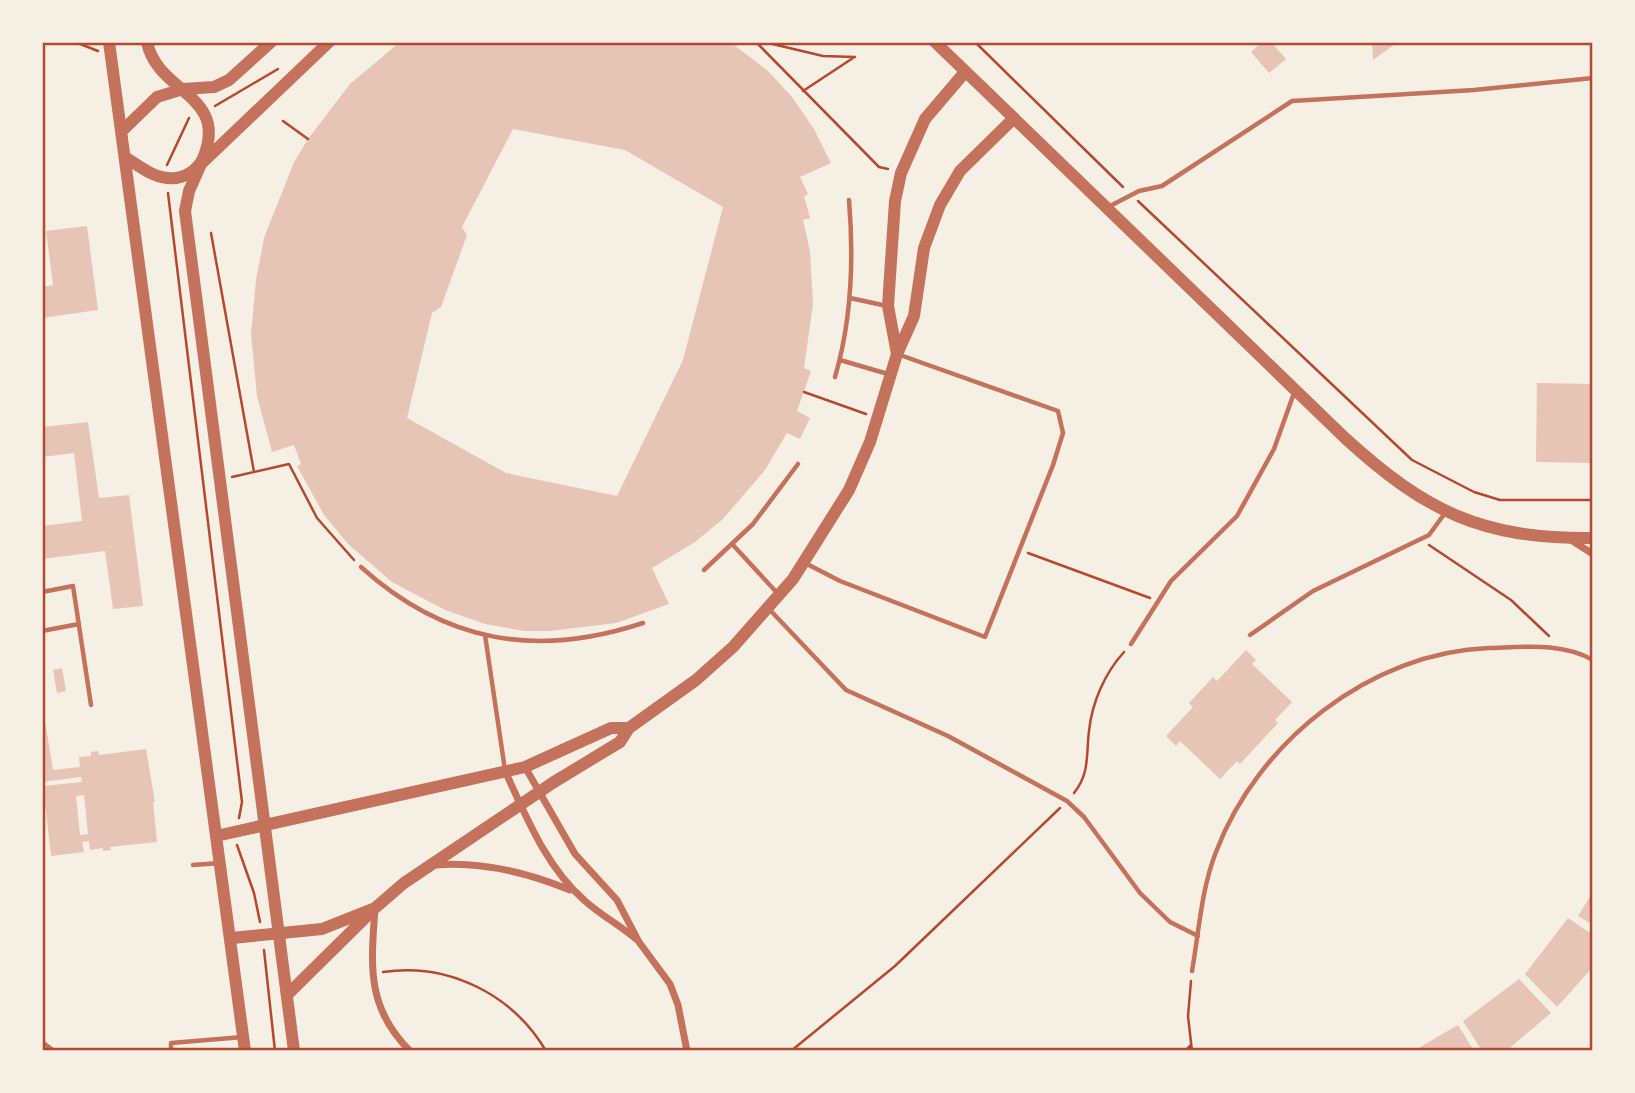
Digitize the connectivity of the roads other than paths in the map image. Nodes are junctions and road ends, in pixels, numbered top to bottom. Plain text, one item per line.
1 (109, 42) edge
2 (147, 42) edge
3 (271, 42) edge
4 (330, 42) edge
5 (935, 42) edge
6 (965, 72) junction
7 (1593, 78) edge
8 (183, 89) junction
9 (1014, 117) junction
10 (123, 130) junction
11 (128, 159) junction
12 (201, 164) junction
13 (849, 200) dead end
14 (1107, 207) junction
15 (850, 298) junction
16 (888, 306) junction
17 (897, 354) junction
18 (840, 360) junction
19 (892, 375) junction
20 (835, 377) dead end
21 (1296, 389) junction
22 (798, 464) dead end
23 (1446, 512) junction
24 (1567, 538) junction
25 (1593, 538) edge
26 (733, 545) junction
27 (1593, 554) edge
28 (804, 563) junction
29 (361, 567) road end
30 (704, 570) dead end
31 (42, 592) edge
32 (779, 596) junction
33 (768, 608) junction
34 (79, 624) junction
35 (643, 624) dead end
36 (42, 631) edge
37 (485, 635) junction
38 (1250, 635) dead end
39 (1131, 644) road end
40 (1593, 660) edge
41 (91, 705) dead end
42 (629, 728) junction
43 (525, 767) junction
44 (505, 771) junction
45 (539, 792) junction
46 (521, 806) junction
47 (266, 827) junction
48 (216, 836) junction
49 (220, 863) junction
50 (194, 865) dead end
51 (431, 866) junction
52 (576, 892) junction
53 (375, 908) junction
54 (280, 933) junction
55 (1198, 936) junction
56 (232, 938) junction
57 (639, 942) junction
58 (1192, 971) road end
59 (287, 995) junction
60 (243, 1037) junction
61 (42, 1042) edge
62 (54, 1051) edge
63 (171, 1051) edge
64 (237, 1051) edge
65 (245, 1051) edge
66 (294, 1051) edge
67 (410, 1051) edge
68 (687, 1051) edge

1 - 10 street
2 - 8 street
3 - 8 street
4 - 12 street
5 - 6 street
6 - 9 street
6 - 16 street
7 - 14 lane
8 - 10 street
8 - 12 street
9 - 14 street
9 - 17 street
10 - 11 street
11 - 12 street
11 - 48 street
12 - 47 street
13 - 15 lane
14 - 21 street
15 - 16 lane
15 - 18 lane
16 - 17 street
17 - 19 street
17 - 28 lane
18 - 19 lane
18 - 20 lane
19 - 28 street
21 - 23 street
21 - 39 lane
22 - 26 lane
23 - 24 street
23 - 38 lane
24 - 25 street
24 - 27 street
26 - 30 lane
26 - 32 lane
28 - 32 street
29 - 37 lane
31 - 34 lane
32 - 33 street
33 - 42 street
33 - 55 lane
34 - 36 lane
34 - 41 lane
35 - 37 lane
37 - 44 lane
40 - 55 lane
42 - 43 street
42 - 45 street
43 - 44 street
43 - 45 street
44 - 46 street
44 - 47 street
45 - 46 street
45 - 57 street
46 - 51 street
46 - 52 street
47 - 48 street
47 - 54 street
48 - 49 street
49 - 50 lane
49 - 56 street
51 - 52 street
51 - 53 street
52 - 57 street
53 - 54 street
53 - 59 street
53 - 67 street
54 - 56 street
54 - 59 street
55 - 58 lane
56 - 60 street
57 - 68 street
59 - 66 street
60 - 63 lane
60 - 64 street
60 - 65 street
61 - 62 lane

